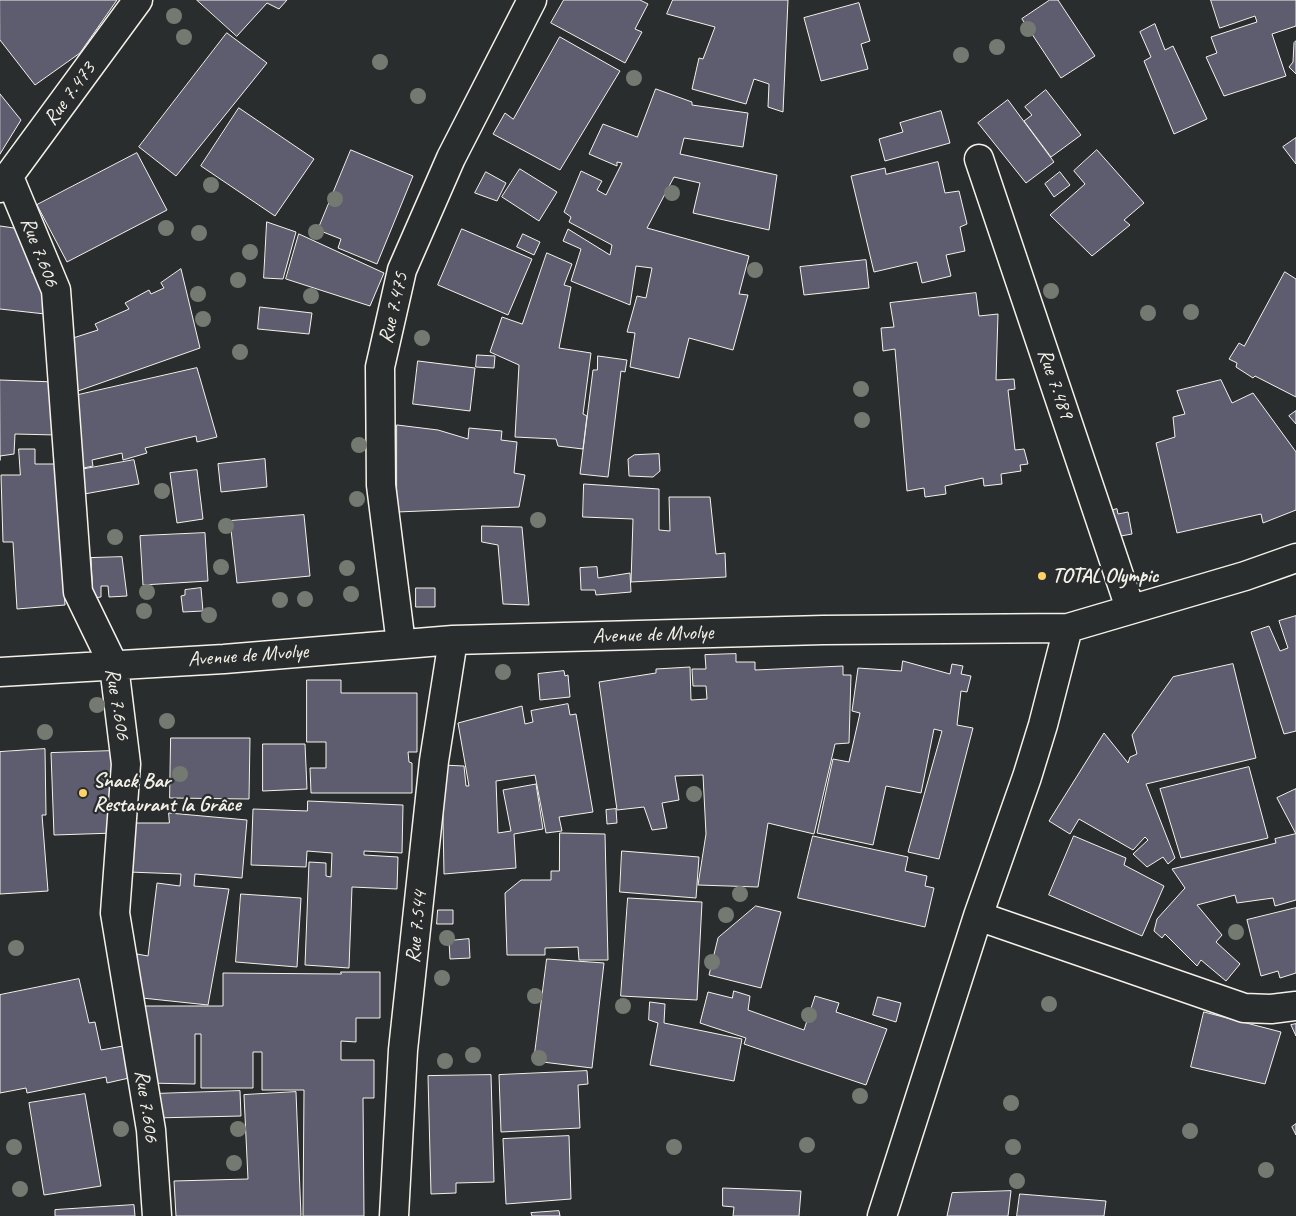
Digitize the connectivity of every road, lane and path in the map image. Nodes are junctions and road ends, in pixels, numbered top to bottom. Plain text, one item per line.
1 (138, 0) edge
2 (532, 0) edge
3 (979, 159) dead end
4 (5, 182) edge
5 (1296, 558) edge
6 (1130, 608) junction
7 (1068, 628) junction
8 (453, 640) junction
9 (401, 644) junction
10 (114, 666) junction
11 (0, 672) edge
12 (978, 916) junction
13 (1296, 1006) edge
14 (157, 1216) edge
15 (394, 1216) edge
16 (882, 1216) edge

1 - 4 street, Rue 7.473
2 - 9 street, Rue 7.475
3 - 6 street, Rue 7.489
4 - 10 street, Rue 7.606
5 - 6 street, Avenue de Mvolye
6 - 7 street, Avenue de Mvolye
7 - 8 street, Avenue de Mvolye
7 - 12 street
8 - 9 street, Avenue de Mvolye
8 - 15 street, Rue 7.544
9 - 10 street, Avenue de Mvolye
10 - 11 street, Avenue de Mvolye
10 - 14 street, Rue 7.606
12 - 13 street
12 - 16 street

